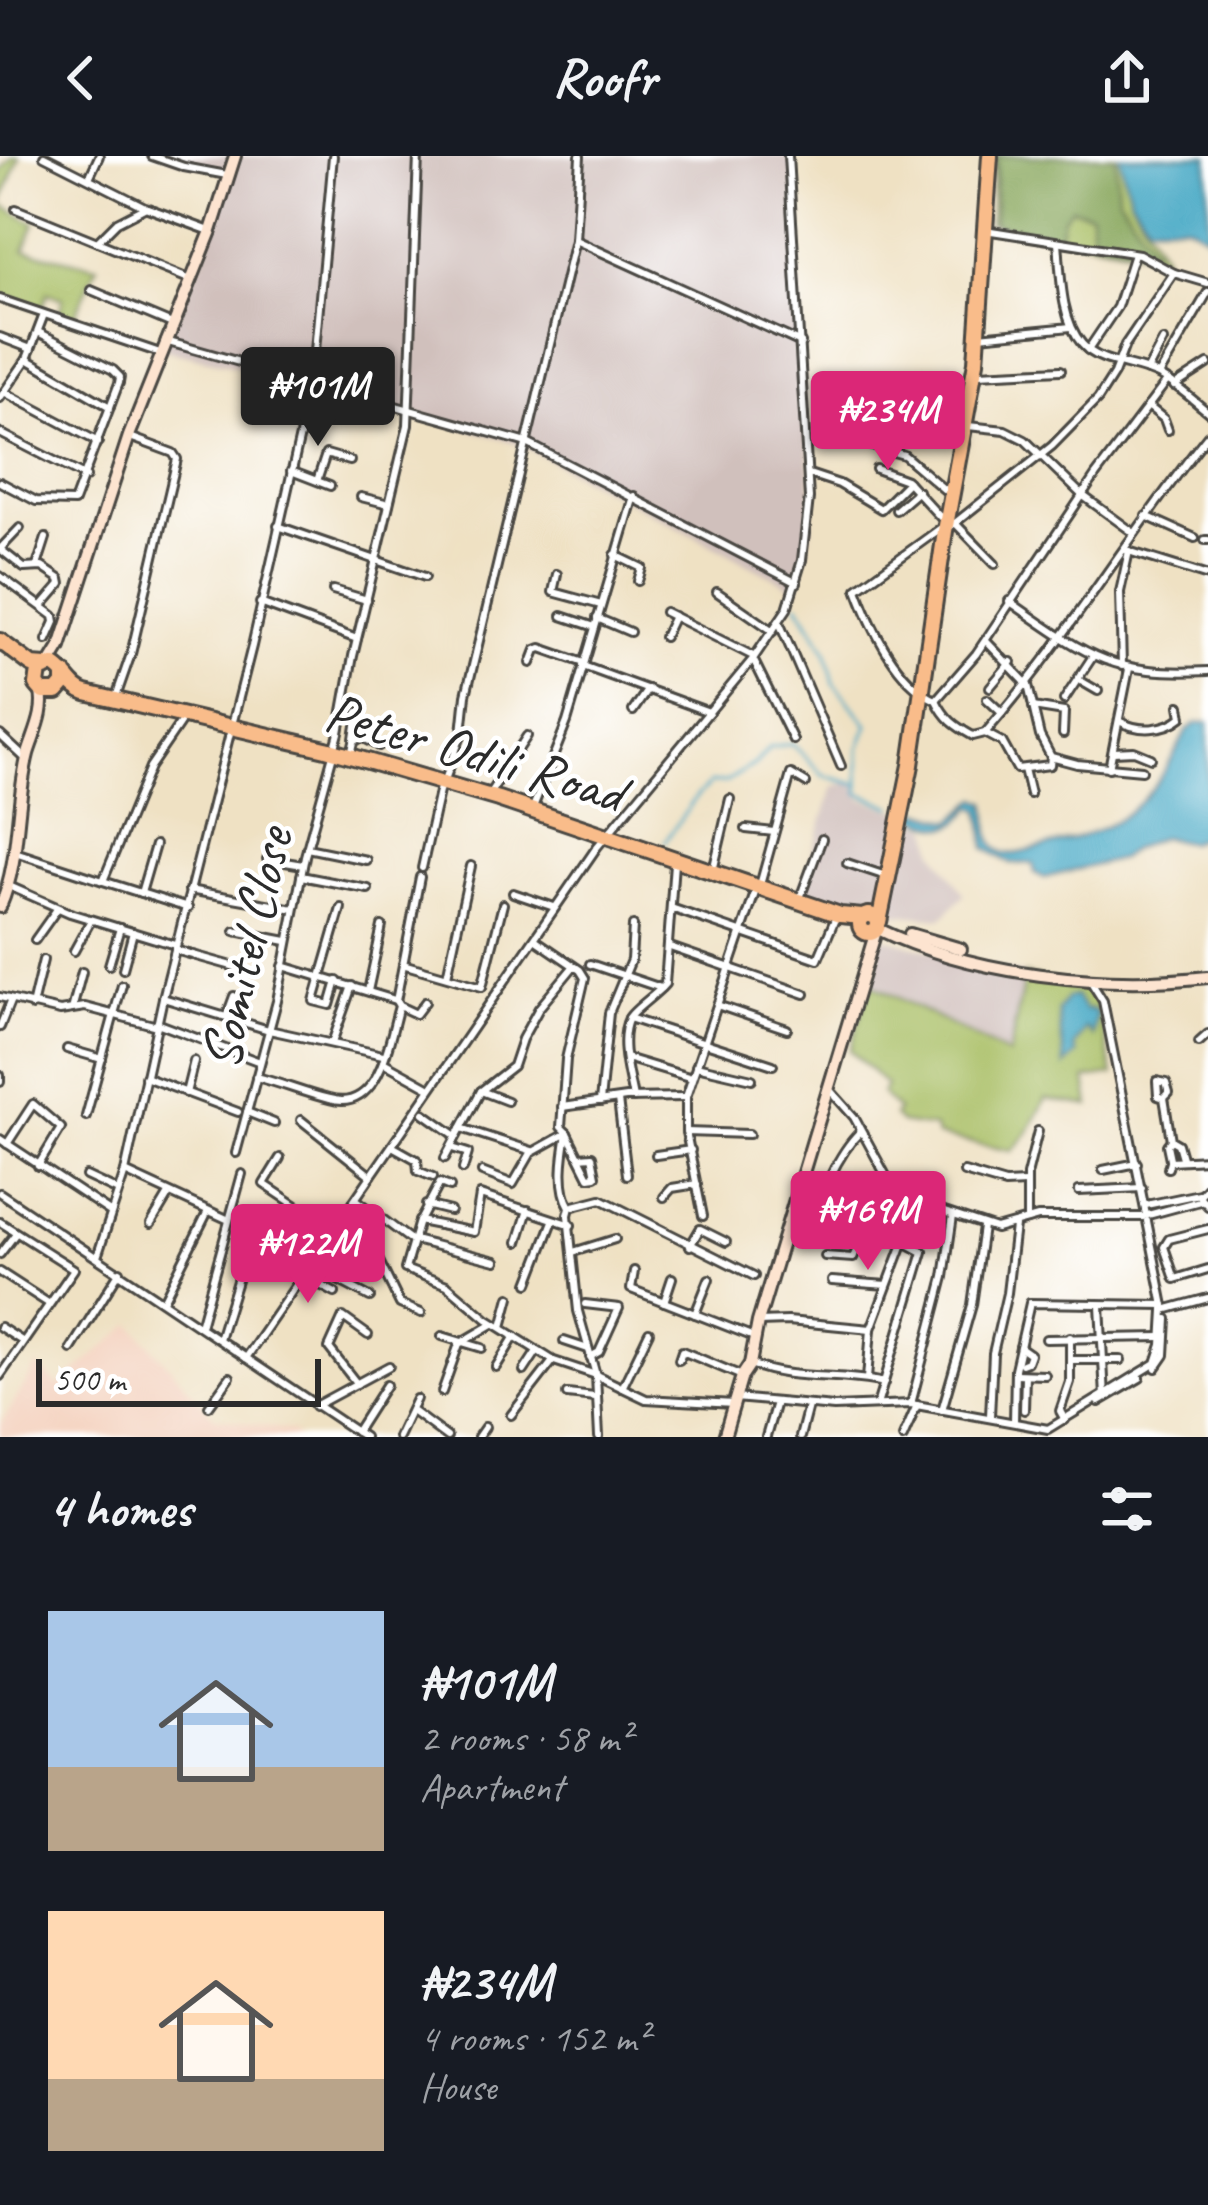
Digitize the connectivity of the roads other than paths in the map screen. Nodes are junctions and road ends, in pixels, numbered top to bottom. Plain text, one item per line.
1 (44, 156) edge
2 (99, 156) edge
3 (152, 156) edge
4 (235, 156) edge
5 (333, 156) edge
6 (418, 156) edge
7 (580, 156) edge
8 (788, 156) edge
9 (988, 156) edge
10 (230, 176) junction
11 (89, 178) junction
12 (145, 207) junction
13 (16, 208) dead end
14 (984, 229) junction
15 (211, 231) junction
16 (575, 239) junction
17 (99, 240) junction
18 (1058, 242) junction
19 (1134, 254) junction
20 (1174, 274) junction
21 (191, 280) junction
22 (1208, 283) edge
23 (91, 290) dead end
24 (1208, 292) edge
25 (0, 299) edge
26 (44, 315) junction
27 (172, 324) junction
28 (1072, 326) junction
29 (38, 332) junction
30 (1184, 335) junction
31 (979, 336) junction
32 (0, 337) edge
33 (1162, 340) dead end
34 (1193, 341) dead end
35 (801, 343) junction
36 (163, 347) junction
37 (31, 349) junction
38 (1088, 350) junction
39 (27, 359) junction
40 (1117, 362) junction
41 (1208, 364) edge
42 (1061, 370) dead end
43 (1148, 371) junction
44 (974, 374) junction
45 (1159, 375) junction
46 (312, 383) junction
47 (1171, 383) junction
48 (2, 394) edge
49 (110, 406) junction
50 (1148, 406) junction
51 (859, 407) dead end
52 (888, 409) dead end
53 (410, 410) junction
54 (1208, 412) edge
55 (964, 425) junction
56 (1168, 430) dead end
57 (0, 433) edge
58 (1208, 435) edge
59 (128, 436) junction
60 (98, 442) junction
61 (527, 443) junction
62 (876, 447) junction
63 (1042, 454) junction
64 (350, 461) dead end
65 (876, 469) dead end
66 (291, 471) junction
67 (809, 474) junction
68 (86, 477) junction
69 (317, 478) junction
70 (0, 482) edge
71 (908, 482) junction
72 (330, 486) dead end
73 (918, 491) junction
74 (947, 492) junction
75 (1082, 494) junction
76 (361, 496) dead end
77 (634, 496) junction
78 (389, 504) junction
79 (896, 510) dead end
80 (1146, 516) junction
81 (278, 526) junction
82 (946, 526) junction
83 (20, 528) dead end
84 (911, 531) dead end
85 (1134, 533) junction
86 (46, 538) dead end
87 (1195, 538) dead end
88 (921, 542) junction
89 (1125, 550) junction
90 (614, 554) junction
91 (376, 561) junction
92 (995, 564) dead end
93 (37, 566) junction
94 (557, 574) dead end
95 (0, 575) edge
96 (1208, 576) edge
97 (425, 577) dead end
98 (638, 581) dead end
99 (796, 583) junction
100 (333, 590) dead end
101 (717, 592) dead end
102 (368, 600) junction
103 (1010, 602) junction
104 (260, 603) junction
105 (601, 605) junction
106 (42, 607) junction
107 (562, 616) dead end
108 (596, 622) junction
109 (779, 622) junction
110 (773, 631) junction
111 (630, 632) dead end
112 (664, 637) dead end
113 (357, 638) junction
114 (1063, 639) junction
115 (47, 640) dead end
116 (985, 640) junction
117 (0, 644) edge
118 (1093, 656) junction
119 (754, 658) junction
120 (1011, 662) junction
121 (531, 663) dead end
122 (584, 664) junction
123 (55, 668) junction
124 (1125, 668) junction
125 (1208, 671) edge
126 (1078, 680) junction
127 (1028, 685) junction
128 (991, 687) dead end
129 (46, 689) junction
130 (648, 689) junction
131 (1098, 691) dead end
132 (925, 695) junction
133 (987, 699) dead end
134 (115, 700) junction
135 (1064, 700) dead end
136 (1180, 706) dead end
137 (1033, 707) junction
138 (633, 711) dead end
139 (358, 712) dead end
140 (709, 712) junction
141 (1002, 713) junction
142 (1119, 721) junction
143 (180, 723) junction
144 (229, 731) junction
145 (986, 733) junction
146 (1063, 734) dead end
147 (0, 735) edge
148 (527, 736) dead end
149 (794, 740) dead end
150 (379, 746) dead end
151 (352, 750) junction
152 (1113, 752) junction
153 (331, 757) junction
154 (1051, 757) junction
155 (1151, 758) dead end
156 (27, 760) junction
157 (842, 766) dead end
158 (1109, 768) junction
159 (1024, 769) junction
160 (1142, 770) dead end
161 (806, 783) dead end
162 (442, 785) junction
163 (1030, 794) dead end
164 (488, 796) junction
165 (730, 799) dead end
166 (532, 810) junction
167 (746, 829) dead end
168 (774, 832) junction
169 (606, 837) junction
170 (822, 839) dead end
171 (155, 845) dead end
172 (308, 848) junction
173 (14, 852) junction
174 (267, 859) dead end
175 (366, 860) dead end
176 (674, 863) junction
177 (847, 863) dead end
178 (303, 865) junction
179 (471, 866) dead end
180 (713, 872) junction
181 (301, 875) junction
182 (883, 875) junction
183 (103, 881) junction
184 (368, 889) dead end
185 (757, 889) junction
186 (189, 890) junction
187 (512, 893) dead end
188 (141, 894) junction
189 (3, 897) edge
190 (799, 901) junction
191 (502, 904) dead end
192 (554, 907) junction
193 (58, 908) junction
194 (188, 908) junction
195 (341, 908) dead end
196 (671, 908) junction
197 (294, 909) junction
198 (835, 919) junction
199 (91, 920) junction
200 (871, 925) junction
201 (382, 926) dead end
202 (633, 926) dead end
203 (120, 928) junction
204 (236, 931) dead end
205 (134, 932) junction
206 (742, 933) junction
207 (35, 940) dead end
208 (286, 940) junction
209 (536, 940) junction
210 (670, 947) junction
211 (176, 948) junction
212 (74, 951) dead end
213 (44, 960) dead end
214 (590, 964) dead end
215 (109, 965) dead end
216 (406, 965) junction
217 (283, 966) junction
218 (572, 967) junction
219 (123, 969) dead end
220 (243, 969) dead end
221 (730, 969) junction
222 (82, 973) dead end
223 (1208, 974) edge
224 (447, 976) junction
225 (626, 976) junction
226 (323, 978) junction
227 (1088, 980) junction
228 (337, 981) junction
229 (1115, 981) junction
230 (122, 985) dead end
231 (352, 986) junction
232 (662, 988) junction
233 (368, 991) junction
234 (805, 994) dead end
235 (233, 995) dead end
236 (0, 997) edge
237 (163, 998) junction
238 (1103, 1001) junction
239 (10, 1002) junction
240 (425, 1002) dead end
241 (398, 1003) junction
242 (718, 1005) junction
243 (32, 1006) junction
244 (73, 1006) junction
245 (114, 1015) junction
246 (226, 1016) junction
247 (628, 1018) junction
248 (157, 1025) junction
249 (0, 1028) edge
250 (787, 1029) dead end
251 (269, 1030) junction
252 (1208, 1034) edge
253 (705, 1042) junction
254 (1199, 1042) dead end
255 (332, 1043) junction
256 (67, 1049) dead end
257 (383, 1058) junction
258 (626, 1058) junction
259 (102, 1059) junction
260 (194, 1060) dead end
261 (260, 1062) junction
262 (772, 1064) dead end
263 (696, 1066) junction
264 (1170, 1070) dead end
265 (146, 1077) junction
266 (256, 1077) junction
267 (692, 1078) junction
268 (752, 1079) dead end
269 (828, 1087) junction
270 (430, 1088) junction
271 (481, 1091) junction
272 (186, 1093) junction
273 (686, 1097) junction
274 (633, 1098) junction
275 (618, 1100) junction
276 (507, 1101) dead end
277 (600, 1102) junction
278 (562, 1107) junction
279 (242, 1112) junction
280 (424, 1113) dead end
281 (86, 1116) dead end
282 (301, 1120) dead end
283 (274, 1123) dead end
284 (458, 1131) junction
285 (1038, 1131) dead end
286 (686, 1132) junction
287 (861, 1132) junction
288 (567, 1133) junction
289 (749, 1134) dead end
290 (1171, 1140) junction
291 (3, 1142) edge
292 (392, 1146) junction
293 (452, 1148) junction
294 (691, 1150) junction
295 (533, 1152) junction
296 (236, 1154) dead end
297 (656, 1155) dead end
298 (579, 1157) dead end
299 (280, 1158) dead end
300 (445, 1158) dead end
301 (1182, 1158) junction
302 (1208, 1159) edge
303 (1137, 1163) junction
304 (38, 1166) junction
305 (463, 1169) dead end
306 (1102, 1171) dead end
307 (125, 1172) junction
308 (482, 1172) dead end
309 (964, 1172) dead end
310 (242, 1174) dead end
311 (371, 1175) junction
312 (627, 1175) dead end
313 (86, 1176) dead end
314 (433, 1178) dead end
315 (1026, 1183) junction
316 (698, 1184) junction
317 (450, 1186) dead end
318 (1208, 1186) edge
319 (1142, 1188) junction
320 (116, 1190) junction
321 (1079, 1191) dead end
322 (0, 1193) edge
323 (169, 1194) junction
324 (664, 1197) dead end
325 (357, 1200) junction
326 (1202, 1200) edge
327 (426, 1204) junction
328 (570, 1208) junction
329 (932, 1209) junction
330 (528, 1210) junction
331 (208, 1211) junction
332 (450, 1211) dead end
333 (110, 1212) junction
334 (1146, 1214) junction
335 (703, 1216) dead end
336 (953, 1216) junction
337 (289, 1218) dead end
338 (421, 1219) junction
339 (229, 1220) junction
340 (1027, 1220) junction
341 (553, 1221) junction
342 (0, 1222) edge
343 (868, 1222) junction
344 (152, 1224) dead end
345 (571, 1225) junction
346 (268, 1226) dead end
347 (983, 1226) junction
348 (1016, 1226) junction
349 (1208, 1229) edge
350 (333, 1232) junction
351 (16, 1233) junction
352 (615, 1239) dead end
353 (904, 1240) junction
354 (414, 1241) junction
355 (518, 1242) dead end
356 (727, 1242) dead end
357 (326, 1243) junction
358 (690, 1246) junction
359 (915, 1246) junction
360 (573, 1252) junction
361 (0, 1254) edge
362 (825, 1256) dead end
363 (97, 1257) junction
364 (496, 1261) dead end
365 (311, 1266) junction
366 (1208, 1269) edge
367 (120, 1271) junction
368 (634, 1271) dead end
369 (0, 1272) edge
370 (304, 1276) junction
371 (754, 1276) dead end
372 (672, 1278) dead end
373 (709, 1279) dead end
374 (832, 1281) dead end
375 (529, 1283) dead end
376 (887, 1285) junction
377 (335, 1293) dead end
378 (370, 1297) dead end
379 (510, 1298) dead end
380 (1208, 1298) edge
381 (163, 1301) junction
382 (664, 1302) junction
383 (48, 1303) junction
384 (585, 1304) dead end
385 (1100, 1305) junction
386 (1164, 1307) junction
387 (421, 1313) dead end
388 (695, 1314) junction
389 (758, 1322) junction
390 (498, 1325) junction
391 (200, 1326) junction
392 (0, 1327) edge
393 (872, 1329) junction
394 (649, 1332) dead end
395 (368, 1335) dead end
396 (442, 1336) dead end
397 (515, 1336) junction
398 (754, 1336) junction
399 (1070, 1337) junction
400 (1165, 1337) junction
401 (1101, 1338) junction
402 (219, 1339) junction
403 (1046, 1339) dead end
404 (464, 1341) junction
405 (565, 1341) dead end
406 (22, 1342) junction
407 (1020, 1347) junction
408 (482, 1348) dead end
409 (71, 1349) dead end
410 (537, 1351) junction
411 (589, 1353) junction
412 (246, 1358) junction
413 (679, 1360) dead end
414 (1070, 1360) junction
415 (1102, 1360) junction
416 (1121, 1360) dead end
417 (554, 1361) junction
418 (750, 1364) junction
419 (1022, 1364) dead end
420 (388, 1366) dead end
421 (496, 1367) dead end
422 (524, 1371) dead end
423 (1015, 1374) junction
424 (596, 1375) junction
425 (1025, 1375) junction
426 (1045, 1375) dead end
427 (0, 1376) edge
428 (742, 1376) junction
429 (230, 1377) dead end
430 (867, 1379) junction
431 (884, 1383) junction
432 (357, 1384) junction
433 (386, 1385) dead end
434 (622, 1388) junction
435 (442, 1392) dead end
436 (566, 1394) dead end
437 (1105, 1396) junction
438 (595, 1397) junction
439 (416, 1399) dead end
440 (735, 1401) junction
441 (776, 1402) junction
442 (878, 1403) junction
443 (914, 1404) junction
444 (209, 1406) dead end
445 (315, 1406) junction
446 (808, 1406) junction
447 (942, 1410) junction
448 (1024, 1410) dead end
449 (412, 1412) junction
450 (511, 1415) dead end
451 (990, 1416) junction
452 (1067, 1419) junction
453 (1014, 1424) junction
454 (484, 1427) dead end
455 (1032, 1427) junction
456 (1052, 1432) edge
457 (400, 1434) edge
458 (360, 1435) edge
459 (410, 1437) edge
460 (447, 1437) edge
461 (478, 1437) edge
462 (599, 1437) edge
463 (724, 1437) edge
464 (766, 1437) edge
465 (800, 1437) edge
466 (903, 1437) edge
467 (1029, 1437) edge

1 - 11 street
2 - 11 street
3 - 10 street
4 - 10 street
5 - 46 street
6 - 53 street, Somitel Close
7 - 16 street
8 - 35 street
9 - 14 main road
10 - 15 street
11 - 12 street
12 - 15 street
12 - 17 street
13 - 17 street
14 - 18 street
14 - 31 main road
14 - 74 main road
15 - 21 street
16 - 35 street
16 - 61 street
17 - 21 street
18 - 19 street
18 - 28 street
19 - 20 street
19 - 38 street
20 - 22 street
20 - 40 street
21 - 27 street
23 - 27 street
24 - 30 street
25 - 26 street
26 - 29 street
26 - 36 street
27 - 36 street
28 - 31 street
28 - 38 street
29 - 37 street
29 - 49 street
30 - 34 street
30 - 45 street
31 - 44 main road
32 - 37 street
33 - 43 street
35 - 67 street
36 - 46 street
36 - 59 street
37 - 39 street
38 - 40 street
39 - 48 street
39 - 49 street
40 - 43 street
40 - 63 street
41 - 47 street
42 - 44 street
43 - 45 street
44 - 55 main road
45 - 47 street
46 - 53 street
46 - 66 street
47 - 50 street
47 - 54 street
48 - 60 street
49 - 60 street
50 - 56 street
50 - 75 street
51 - 62 street
52 - 62 street
53 - 61 street
53 - 78 street, Somitel Close
55 - 63 street
55 - 82 main road
57 - 68 street
58 - 80 street
59 - 123 street
59 - 134 street
60 - 68 street
61 - 77 street
61 - 162 street
62 - 74 street
63 - 75 street
63 - 82 street
64 - 69 street
65 - 71 street
66 - 69 street
66 - 81 street
67 - 71 street
67 - 99 street
68 - 70 street
69 - 72 street
71 - 73 street
73 - 79 street
73 - 82 street
74 - 82 main road
75 - 85 street
75 - 103 street
76 - 78 street
77 - 90 street
77 - 99 street
78 - 91 street, Somitel Close
80 - 85 street
80 - 87 street
81 - 91 street
81 - 104 street
82 - 88 street
82 - 92 street
82 - 132 main road
83 - 93 street
84 - 88 street
85 - 89 street
86 - 93 street
88 - 132 street
89 - 96 street
89 - 114 street
89 - 124 street
90 - 98 street
90 - 105 street
91 - 97 street
91 - 102 street, Somitel Close
93 - 106 street
94 - 105 street
95 - 106 street
99 - 109 street
100 - 102 street
101 - 110 street
102 - 113 street, Somitel Close
103 - 114 street
103 - 116 street
104 - 113 street
104 - 144 street
105 - 108 street
106 - 115 street
107 - 108 street
108 - 111 street
108 - 122 street
109 - 110 street
109 - 157 street
110 - 119 street
112 - 119 street
113 - 153 street, Somitel Close
114 - 118 street
114 - 127 street
116 - 120 street
116 - 132 street
117 - 123 main road
117 - 129 main road
118 - 124 street
118 - 126 street
119 - 140 street
119 - 149 street
120 - 127 street
120 - 128 street
121 - 122 street
122 - 130 street
122 - 166 street
123 - 129 main road
123 - 129 main road
123 - 134 main road
124 - 125 street
124 - 142 street
126 - 131 street
126 - 135 street
127 - 137 street
127 - 141 street
129 - 143 main road
129 - 156 street
130 - 138 street
130 - 140 street
132 - 145 street
132 - 182 main road
132 - 200 main road
133 - 141 street
134 - 144 main road
136 - 142 street
137 - 146 street
137 - 154 street
139 - 151 street
140 - 169 street
141 - 145 street
142 - 152 street
143 - 144 main road
143 - 183 street
144 - 153 main road
144 - 186 street
145 - 159 street
147 - 156 street
148 - 164 street
150 - 151 street
151 - 153 main road, Peter Odili Road
151 - 162 main road, Peter Odili Road
152 - 155 street
152 - 158 street
153 - 162 main road
153 - 172 street, Somitel Close
154 - 158 street
154 - 159 street
156 - 173 street
158 - 160 street
159 - 163 street
161 - 168 street
162 - 164 main road, Peter Odili Road
162 - 169 main road
162 - 216 street
164 - 166 main road, Peter Odili Road
165 - 180 street
166 - 169 main road, Peter Odili Road
167 - 168 street
168 - 185 street
169 - 176 main road
169 - 180 main road, Peter Odili Road
169 - 192 street
170 - 190 street
171 - 188 street
172 - 175 street
172 - 178 street, Somitel Close
173 - 183 street
173 - 189 street
174 - 178 street
176 - 185 main road
176 - 196 street
177 - 182 street
178 - 181 street, Somitel Close
179 - 224 street
180 - 185 main road, Peter Odili Road
181 - 184 street
181 - 197 street, Somitel Close
182 - 200 main road
183 - 188 street
185 - 190 main road, Peter Odili Road
185 - 198 main road
185 - 206 street
186 - 194 street
186 - 197 street
187 - 192 street
188 - 194 street
189 - 193 street
190 - 200 main road, Peter Odili Road
191 - 224 street
192 - 209 street
193 - 199 street
193 - 207 street
194 - 211 street
195 - 226 street
196 - 206 street
196 - 210 street
197 - 208 street, Somitel Close
198 - 200 main road
198 - 206 street
199 - 203 street
199 - 212 street
200 - 223 street
200 - 227 street
200 - 269 street
201 - 233 street
202 - 225 street
203 - 205 street
203 - 215 street
204 - 208 street
205 - 211 street
205 - 219 street
206 - 221 street
208 - 217 street, Somitel Close
209 - 218 street
209 - 270 street
210 - 221 street
210 - 232 street
211 - 220 street
211 - 237 street
213 - 243 street
214 - 225 street
216 - 224 street
216 - 241 street
217 - 226 street
217 - 251 street, Somitel Close
218 - 271 street
218 - 278 street
221 - 234 street
221 - 242 street
222 - 244 street
223 - 229 street
225 - 232 street
225 - 277 street
226 - 228 street
226 - 228 street
227 - 229 street
227 - 238 street
228 - 231 street
229 - 238 street
230 - 245 street
231 - 233 street
231 - 255 street
232 - 247 street
233 - 241 street
235 - 246 street
236 - 239 street
237 - 246 street
237 - 248 street
238 - 303 street
239 - 243 street
239 - 249 street
240 - 241 street
241 - 257 street
242 - 250 street
242 - 253 street
243 - 244 street
244 - 245 street
245 - 248 street
245 - 259 street
246 - 251 street
247 - 253 street
247 - 258 street
248 - 261 street
248 - 265 street
251 - 255 street
251 - 261 street, Somitel Close
252 - 254 street
253 - 262 street
253 - 263 street
255 - 257 street
256 - 259 street
257 - 266 street
257 - 270 street
258 - 267 street
258 - 274 street
259 - 281 street
260 - 272 street
261 - 266 street, Somitel Close
263 - 267 street
263 - 268 street
264 - 290 street
265 - 272 street
265 - 307 street
266 - 279 street, Somitel Close
267 - 273 street
269 - 287 street
269 - 389 street
270 - 292 street
271 - 276 street
271 - 284 street
272 - 279 street
273 - 274 street
273 - 286 street
274 - 275 street
275 - 277 street
275 - 312 street
277 - 278 street
278 - 288 street
279 - 283 street
279 - 296 street, Somitel Close
280 - 284 street
282 - 311 street
284 - 293 street
284 - 295 street
285 - 315 street
286 - 289 street
286 - 294 street
287 - 329 street
287 - 343 street
288 - 295 street
288 - 298 street
288 - 328 street
290 - 301 street
290 - 301 street
291 - 304 street
291 - 304 street
292 - 311 street
292 - 314 street
293 - 300 street
293 - 305 street
294 - 297 street
294 - 316 street
295 - 308 street
299 - 350 street
301 - 302 street
303 - 306 street
303 - 319 street
304 - 333 street
307 - 320 street
307 - 323 street
309 - 315 street
310 - 339 street
311 - 325 street
313 - 320 street
315 - 340 street
316 - 324 street
316 - 335 street
317 - 327 street
318 - 326 street
319 - 321 street
319 - 334 street
320 - 333 street
322 - 363 street
323 - 331 street
323 - 344 street
325 - 350 street
325 - 354 street
326 - 334 street
327 - 332 street
327 - 338 street
328 - 345 street
328 - 358 street
329 - 336 street
329 - 359 street
330 - 338 street
330 - 341 street
330 - 355 street
331 - 339 street
331 - 381 street
333 - 363 street
334 - 340 street
334 - 386 street
336 - 347 street
336 - 443 street
337 - 357 street
338 - 354 street
339 - 391 street
340 - 348 street
341 - 345 street
341 - 375 street
342 - 351 street
343 - 353 street
343 - 362 street
345 - 360 street
346 - 402 street
347 - 348 street
347 - 447 street
348 - 451 street
349 - 366 street
350 - 357 street
350 - 387 street
351 - 361 street
351 - 383 street
352 - 360 street
353 - 359 street
353 - 376 street
354 - 364 street
354 - 390 street
356 - 358 street
357 - 365 street
358 - 371 street
359 - 431 street
360 - 411 street
363 - 367 street
365 - 370 street
365 - 378 street
367 - 381 street
367 - 409 street
368 - 382 street
369 - 383 street
370 - 377 street
370 - 412 street
372 - 382 street
373 - 388 street
374 - 376 street
376 - 393 street
379 - 390 street
380 - 386 street
381 - 391 street
382 - 388 street
383 - 406 street
384 - 411 street
385 - 386 street
385 - 401 street
385 - 407 street
386 - 400 street
388 - 398 street
389 - 393 street
389 - 398 street
390 - 397 street
390 - 404 street
391 - 402 street
392 - 406 street
393 - 430 street
394 - 434 street
395 - 432 street
396 - 404 street
397 - 410 street
397 - 421 street
398 - 418 street
399 - 401 street
399 - 403 street
399 - 414 street
400 - 401 street
400 - 437 street
401 - 415 street
402 - 412 street
404 - 408 street
404 - 435 street
405 - 411 street
406 - 427 street
407 - 419 street
407 - 423 street
410 - 417 street
410 - 422 street
411 - 424 street
412 - 445 street
413 - 428 street
414 - 415 street
414 - 452 street
415 - 416 street
415 - 437 street
417 - 424 street
417 - 450 street
418 - 428 street
418 - 430 street
420 - 432 street
423 - 425 street
423 - 453 street
424 - 434 street
424 - 438 street
425 - 426 street
425 - 448 street
428 - 440 street
429 - 444 street
430 - 431 street
431 - 442 street
432 - 445 street
433 - 458 street
434 - 440 street
436 - 438 street
437 - 452 street
438 - 462 street
439 - 449 street
440 - 441 street
440 - 463 street
441 - 446 street
441 - 464 street
442 - 443 street
442 - 446 street
443 - 447 street
443 - 466 street
445 - 458 street
446 - 465 street
447 - 451 street
449 - 457 street
449 - 460 street
451 - 453 street
452 - 456 street
453 - 455 street
454 - 461 street
455 - 456 street
455 - 467 street
457 - 459 street

